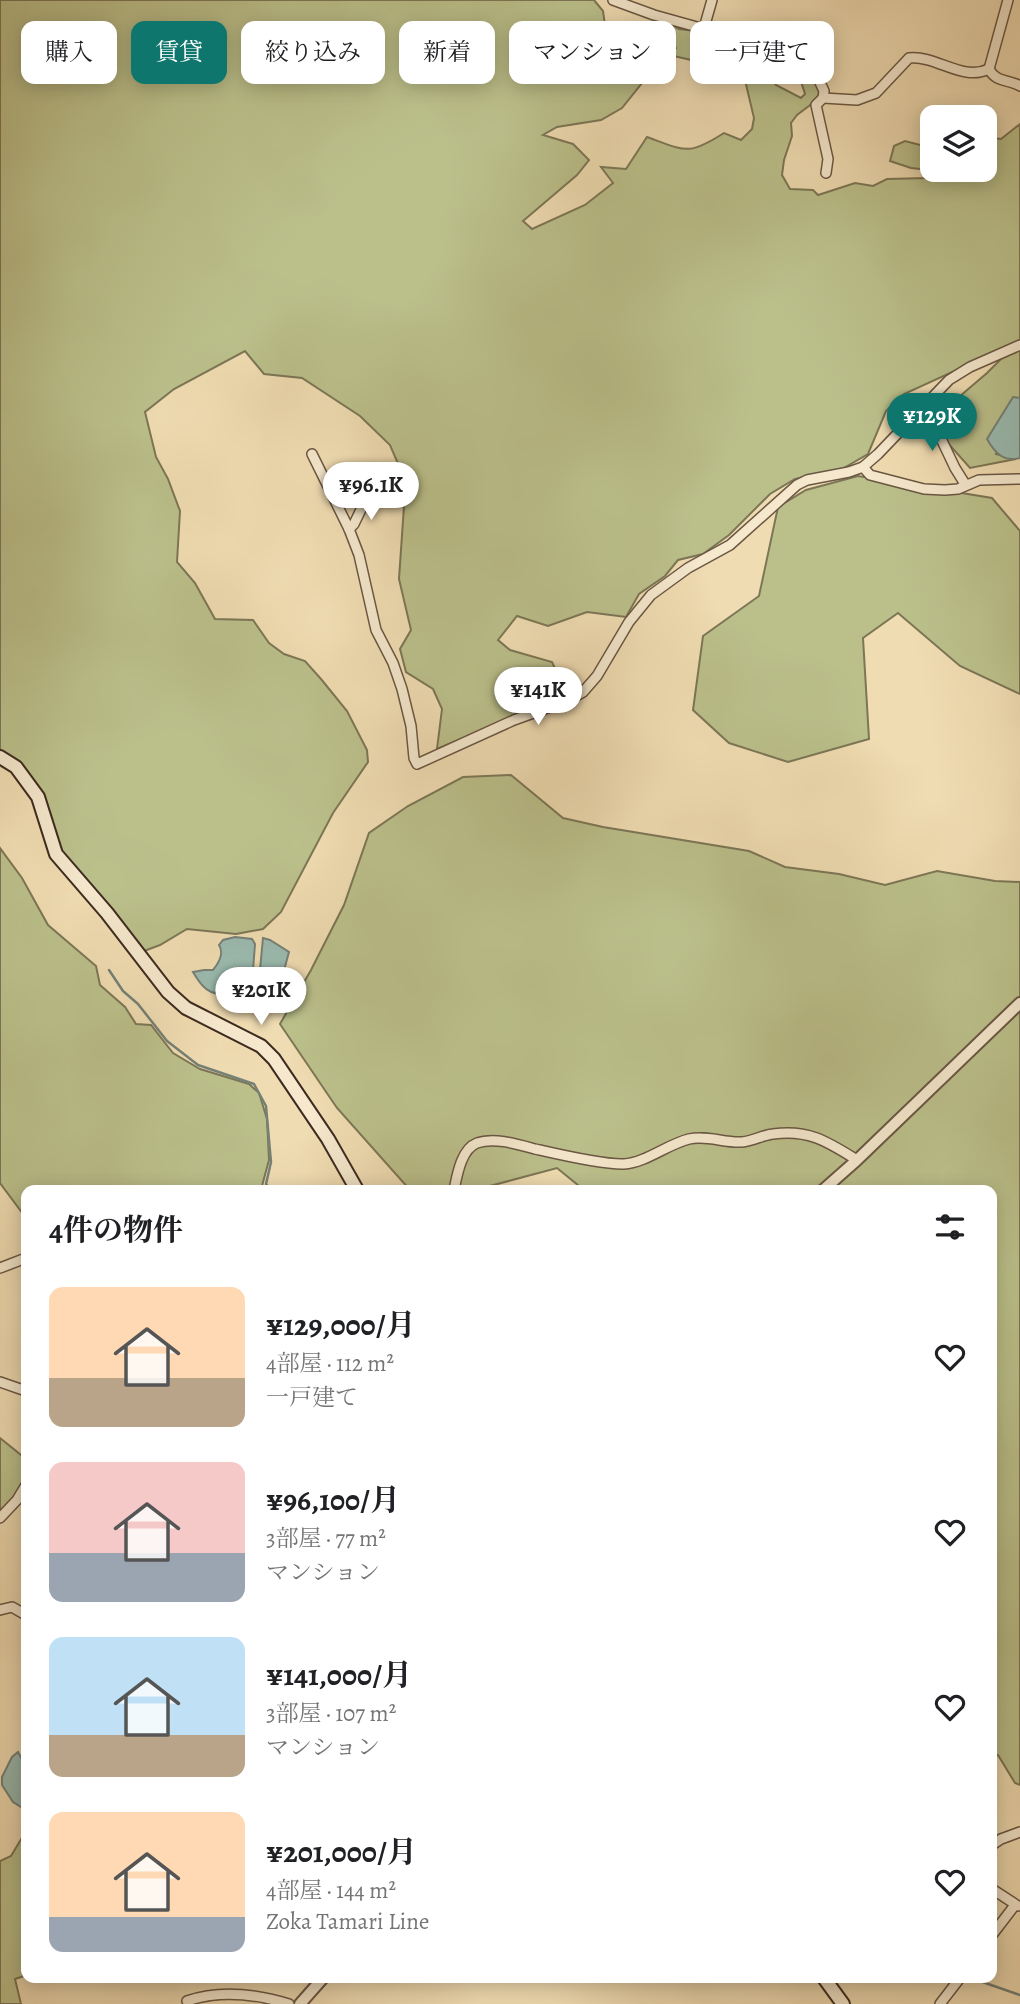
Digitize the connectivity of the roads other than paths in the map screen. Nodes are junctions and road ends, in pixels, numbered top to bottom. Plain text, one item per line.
1 (613, 0) edge
2 (712, 0) edge
3 (1008, 0) edge
4 (706, 21) edge
5 (690, 24) edge
6 (989, 69) junction
7 (821, 84) edge
8 (1020, 86) edge
9 (823, 98) junction
10 (826, 173) dead end
11 (1020, 345) edge
12 (925, 405) junction
13 (312, 454) dead end
14 (863, 467) junction
15 (1020, 479) edge
16 (965, 484) junction
17 (368, 495) dead end
18 (349, 529) junction
19 (0, 757) edge
20 (1020, 1003) edge
21 (858, 1160) junction
22 (354, 1185) edge
23 (455, 1185) edge
24 (829, 1185) edge
25 (21, 1260) edge
26 (0, 1268) edge
27 (0, 1382) edge
28 (21, 1389) edge
29 (21, 1494) edge
30 (0, 1518) edge
31 (0, 1610) edge
32 (21, 1612) edge
33 (1020, 1832) edge
34 (997, 1842) edge
35 (997, 1892) edge
36 (1018, 1906) edge
37 (997, 1929) edge
38 (319, 1983) edge
39 (828, 1983) edge
40 (955, 1983) edge
41 (187, 2001) dead end
42 (289, 2004) edge
43 (300, 2004) edge
44 (843, 2004) edge
45 (940, 2004) edge

1 - 5 street
2 - 4 street
3 - 6 street
6 - 8 street
6 - 9 street
7 - 9 street
9 - 10 street
11 - 12 street
12 - 14 street
12 - 16 street
13 - 18 street
14 - 16 street
14 - 18 street
15 - 16 street
17 - 18 street
19 - 22 main road
20 - 21 street
21 - 23 street
21 - 24 street
25 - 26 street
27 - 28 street
29 - 30 street
31 - 32 street
33 - 34 street
35 - 36 street
36 - 37 street
38 - 43 street
39 - 44 main road
40 - 45 street
41 - 42 street

